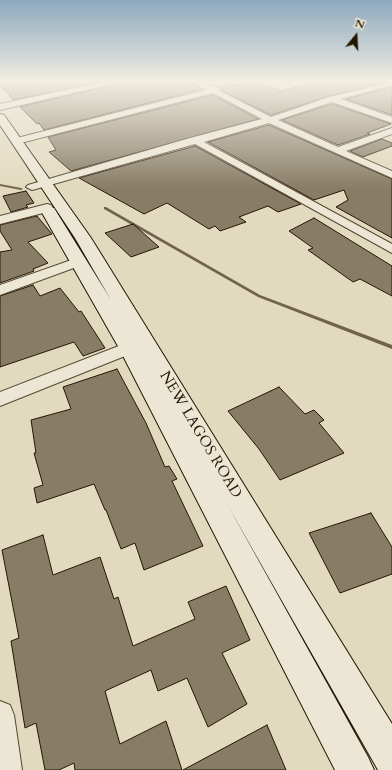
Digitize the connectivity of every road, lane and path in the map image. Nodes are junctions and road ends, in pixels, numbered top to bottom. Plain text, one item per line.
1 (0, 117) edge
2 (97, 118) edge
3 (266, 118) edge
4 (276, 118) edge
5 (270, 120) junction
6 (392, 131) edge
7 (8, 139) edge
8 (194, 140) junction
9 (338, 150) junction
10 (392, 175) edge
11 (38, 185) junction
12 (47, 208) junction
13 (0, 220) edge
14 (392, 249) edge
15 (78, 262) junction
16 (0, 290) edge
17 (129, 348) junction
18 (0, 400) edge
19 (0, 715) edge
20 (392, 758) edge
21 (7, 770) edge
22 (355, 770) edge

1 - 7 main road, NEW LAGOS ROAD
2 - 7 street
3 - 5 street
4 - 5 street
5 - 8 street
5 - 9 street
6 - 9 street
7 - 11 main road, NEW LAGOS ROAD
8 - 11 street
8 - 14 street
9 - 10 street
11 - 12 main road, NEW LAGOS ROAD
11 - 20 main road, NEW LAGOS ROAD
12 - 13 street
12 - 15 main road, NEW LAGOS ROAD
15 - 16 street
15 - 17 main road, NEW LAGOS ROAD
17 - 18 street
17 - 22 main road, NEW LAGOS ROAD
19 - 21 street

